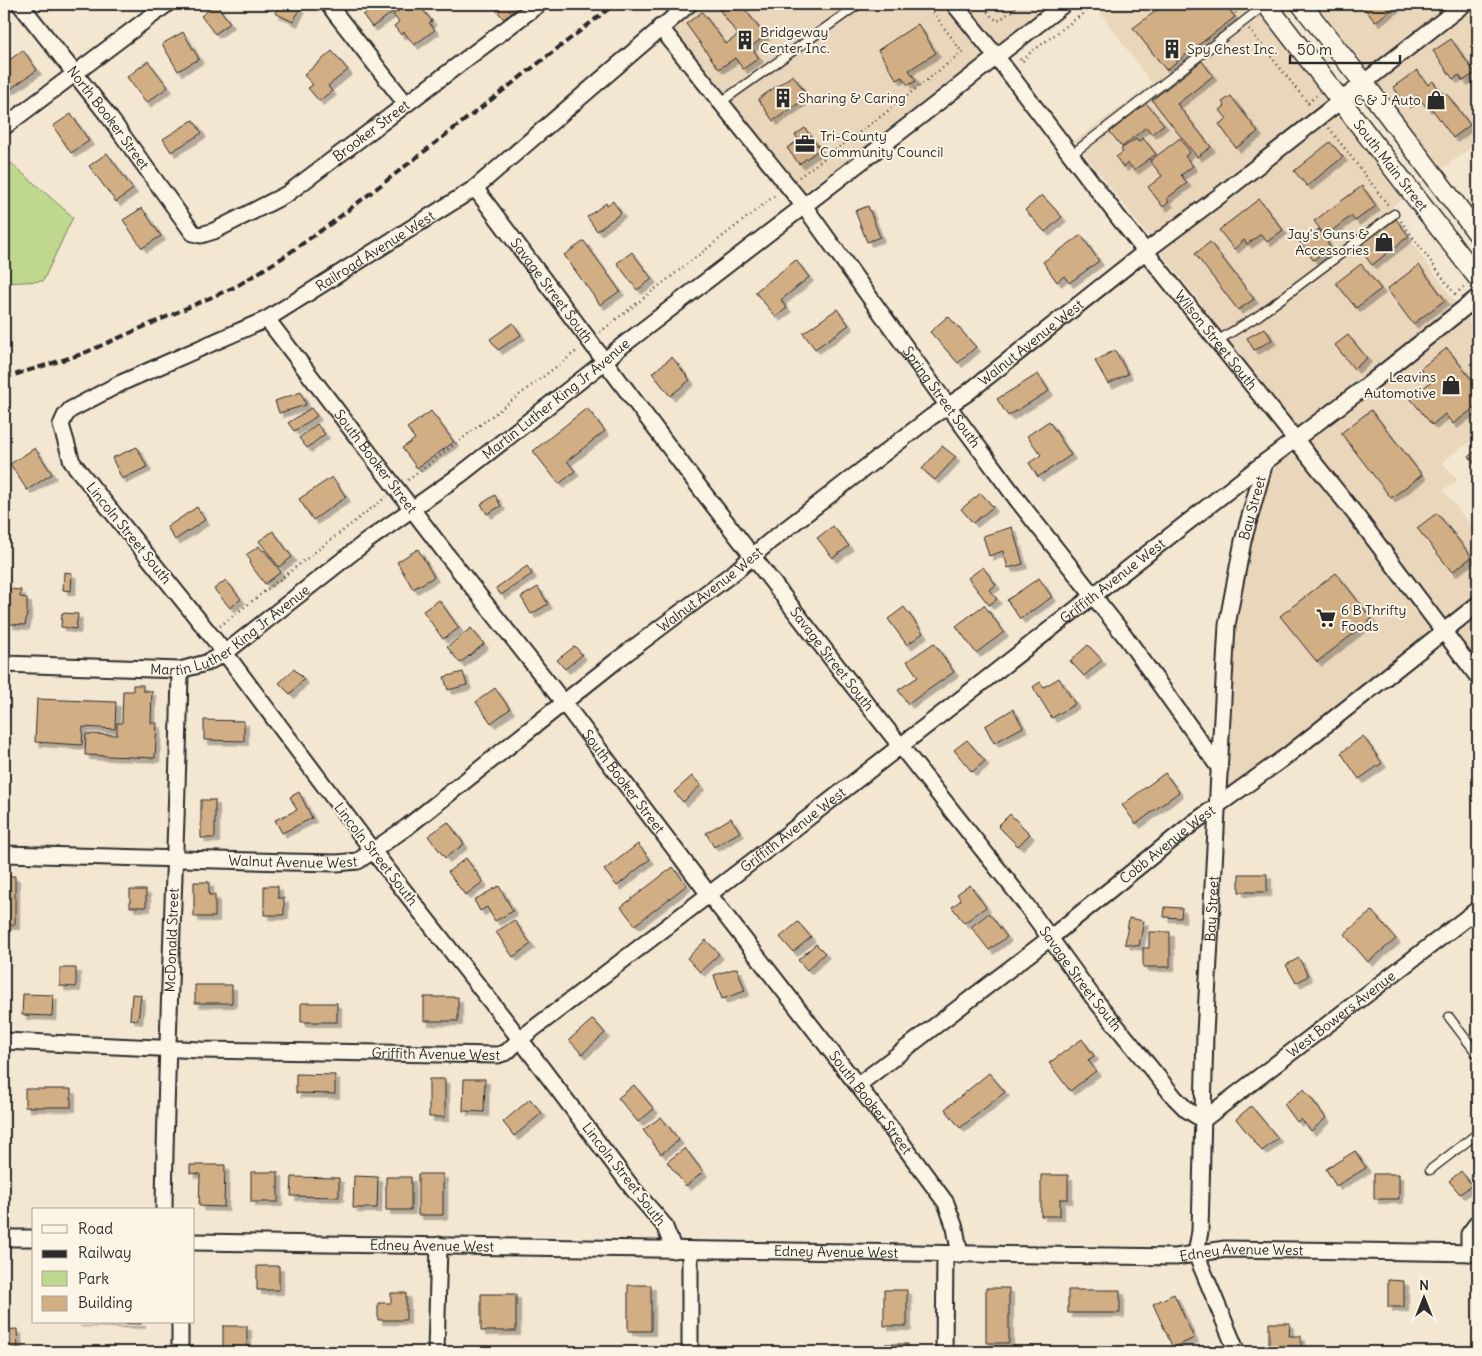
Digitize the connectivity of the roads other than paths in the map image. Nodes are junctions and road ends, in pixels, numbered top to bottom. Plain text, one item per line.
1 (20, 4) edge
2 (167, 4) edge
3 (328, 4) edge
4 (539, 4) edge
5 (688, 4) edge
6 (859, 4) edge
7 (954, 4) edge
8 (1064, 4) edge
9 (1266, 4) edge
10 (1301, 4) edge
11 (1464, 4) edge
12 (660, 27) junction
13 (996, 56) junction
14 (76, 72) junction
15 (1363, 82) junction
16 (1342, 100) junction
17 (721, 102) junction
18 (406, 104) junction
19 (4, 127) edge
20 (1071, 155) junction
21 (474, 188) junction
22 (804, 206) junction
23 (1394, 214) road end
24 (193, 233) joint
25 (1478, 234) edge
26 (1146, 251) junction
27 (1478, 278) edge
28 (1478, 297) edge
29 (268, 319) junction
30 (1217, 341) junction
31 (604, 362) junction
32 (948, 406) junction
33 (1295, 440) junction
34 (72, 462) joint
35 (1266, 462) junction
36 (413, 509) junction
37 (753, 556) junction
38 (1094, 596) junction
39 (1478, 604) edge
40 (1444, 631) junction
41 (225, 654) junction
42 (4, 664) edge
43 (180, 670) junction
44 (1478, 677) edge
45 (564, 703) junction
46 (901, 745) junction
47 (1220, 769) junction
48 (1217, 806) junction
49 (373, 851) junction
50 (4, 854) edge
51 (174, 858) junction
52 (708, 893) junction
53 (1478, 909) edge
54 (1050, 938) junction
55 (1449, 1017) dead end
56 (520, 1039) junction
57 (4, 1041) edge
58 (168, 1048) junction
59 (1478, 1055) edge
60 (858, 1085) junction
61 (1203, 1120) junction
62 (1478, 1133) edge
63 (1430, 1170) dead end
64 (164, 1208) edge
65 (1478, 1222) edge
66 (4, 1238) edge
67 (32, 1238) edge
68 (195, 1242) edge
69 (439, 1245) junction
70 (674, 1250) junction
71 (690, 1250) junction
72 (1474, 1253) edge
73 (1196, 1254) junction
74 (953, 1255) junction
75 (180, 1324) edge
76 (180, 1352) edge
77 (436, 1352) edge
78 (690, 1352) edge
79 (944, 1352) edge
80 (1237, 1352) edge

1 - 14 street, North Booker Street
2 - 14 street
3 - 18 street
4 - 18 street, Brooker Street
5 - 12 street, Railroad Avenue West
6 - 17 lane
7 - 13 street, Wilson Street South
8 - 13 street, Martin Luther King Jr Avenue
9 - 16 street, South Main Street
9 - 20 lane
10 - 15 street, South Main Street
11 - 15 street, Walnut Avenue West
12 - 17 street, Spring Street South
12 - 21 street, Railroad Avenue West
13 - 20 street, Wilson Street South
13 - 22 street, Martin Luther King Jr Avenue
14 - 19 street
14 - 24 street, North Booker Street
15 - 16 street, Walnut Avenue West
15 - 25 street, South Main Street
16 - 26 street, Walnut Avenue West
16 - 27 street, South Main Street
17 - 22 street, Spring Street South
18 - 24 street, Brooker Street
20 - 26 street, Wilson Street South
21 - 29 street, Railroad Avenue West
21 - 31 street, Savage Street South
22 - 31 street, Martin Luther King Jr Avenue
22 - 32 street, Spring Street South
23 - 30 lane
26 - 30 street, Wilson Street South
26 - 32 street, Walnut Avenue West
28 - 33 street, Griffith Avenue West
29 - 34 street, Railroad Avenue West
29 - 36 street, South Booker Street
30 - 33 street, Wilson Street South
31 - 36 street, Martin Luther King Jr Avenue
31 - 37 street, Savage Street South
32 - 37 street, Walnut Avenue West
32 - 38 street, Spring Street South
33 - 35 street, Griffith Avenue West
33 - 40 street, Wilson Street South
34 - 41 street, Lincoln Street South
35 - 38 street, Griffith Avenue West
35 - 47 street, Bay Street
36 - 41 street, Martin Luther King Jr Avenue
36 - 45 street, South Booker Street
37 - 45 street, Walnut Avenue West
37 - 46 street, Savage Street South
38 - 46 street, Griffith Avenue West
38 - 47 street, Spring Street South
39 - 40 street, Cobb Avenue West
40 - 44 street, Wilson Street South
40 - 48 street, Cobb Avenue West
41 - 43 street, Martin Luther King Jr Avenue
41 - 49 street, Lincoln Street South
42 - 43 street, Martin Luther King Jr Avenue
43 - 51 street, McDonald Street
45 - 49 street, Walnut Avenue West
45 - 52 street, South Booker Street
46 - 52 street, Griffith Avenue West
46 - 54 street, Savage Street South
47 - 48 street, Bay Street
48 - 54 street, Cobb Avenue West
48 - 61 street, Bay Street
49 - 51 street, Walnut Avenue West
49 - 56 street, Lincoln Street South
50 - 51 street, Walnut Avenue West
51 - 58 street, McDonald Street
52 - 56 street, Griffith Avenue West
52 - 60 street, South Booker Street
53 - 61 street, West Bowers Avenue
54 - 60 street, Cobb Avenue West
54 - 61 street, Savage Street South
55 - 59 lane
56 - 58 street, Griffith Avenue West
56 - 70 street, Lincoln Street South
57 - 58 street, Griffith Avenue West
58 - 64 street, McDonald Street
60 - 74 street, South Booker Street
61 - 73 street, Bay Street
62 - 63 lane
65 - 72 street
66 - 67 street
68 - 69 street, Edney Avenue West
69 - 70 street, Edney Avenue West
69 - 77 street
70 - 71 street, Edney Avenue West
71 - 74 street, Edney Avenue West
71 - 78 street
72 - 73 street, Edney Avenue West
73 - 74 street, Edney Avenue West
73 - 80 street
74 - 79 street, South Booker Street
75 - 76 street

